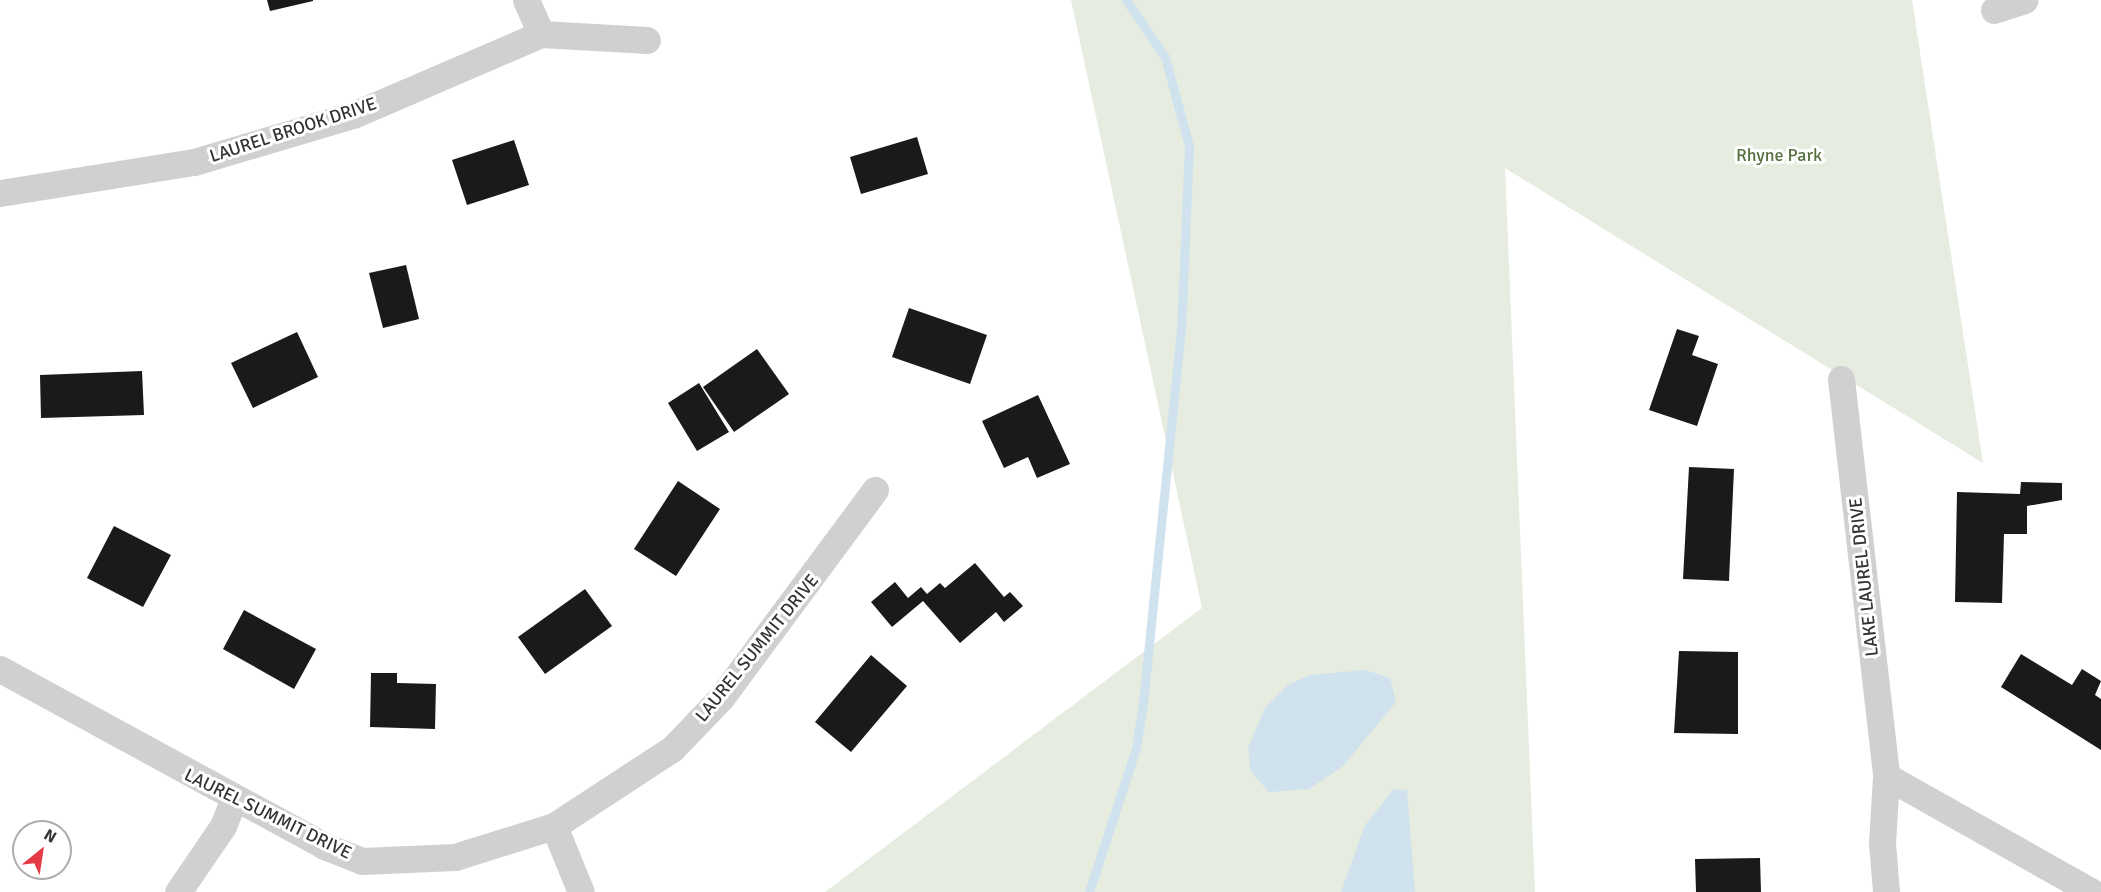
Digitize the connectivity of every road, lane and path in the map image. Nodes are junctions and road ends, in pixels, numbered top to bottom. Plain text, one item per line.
1 (526, 0) edge
2 (2024, 0) edge
3 (1994, 10) dead end
4 (541, 34) junction
5 (647, 40) dead end
6 (0, 193) edge
7 (1841, 379) dead end
8 (875, 490) dead end
9 (0, 669) edge
10 (1886, 776) junction
11 (233, 801) junction
12 (554, 826) junction
13 (178, 892) edge
14 (581, 892) edge
15 (1886, 892) edge
16 (2092, 892) edge

1 - 4 street
2 - 3 street
4 - 5 street, LAUREL BROOK DRIVE
4 - 6 street, LAUREL BROOK DRIVE
7 - 10 street, LAKE LAUREL DRIVE
8 - 12 street, LAUREL SUMMIT DRIVE
9 - 11 street, LAUREL SUMMIT DRIVE
10 - 15 street, LAKE LAUREL DRIVE
10 - 16 street
11 - 12 street, LAUREL SUMMIT DRIVE
11 - 13 street
12 - 14 street

